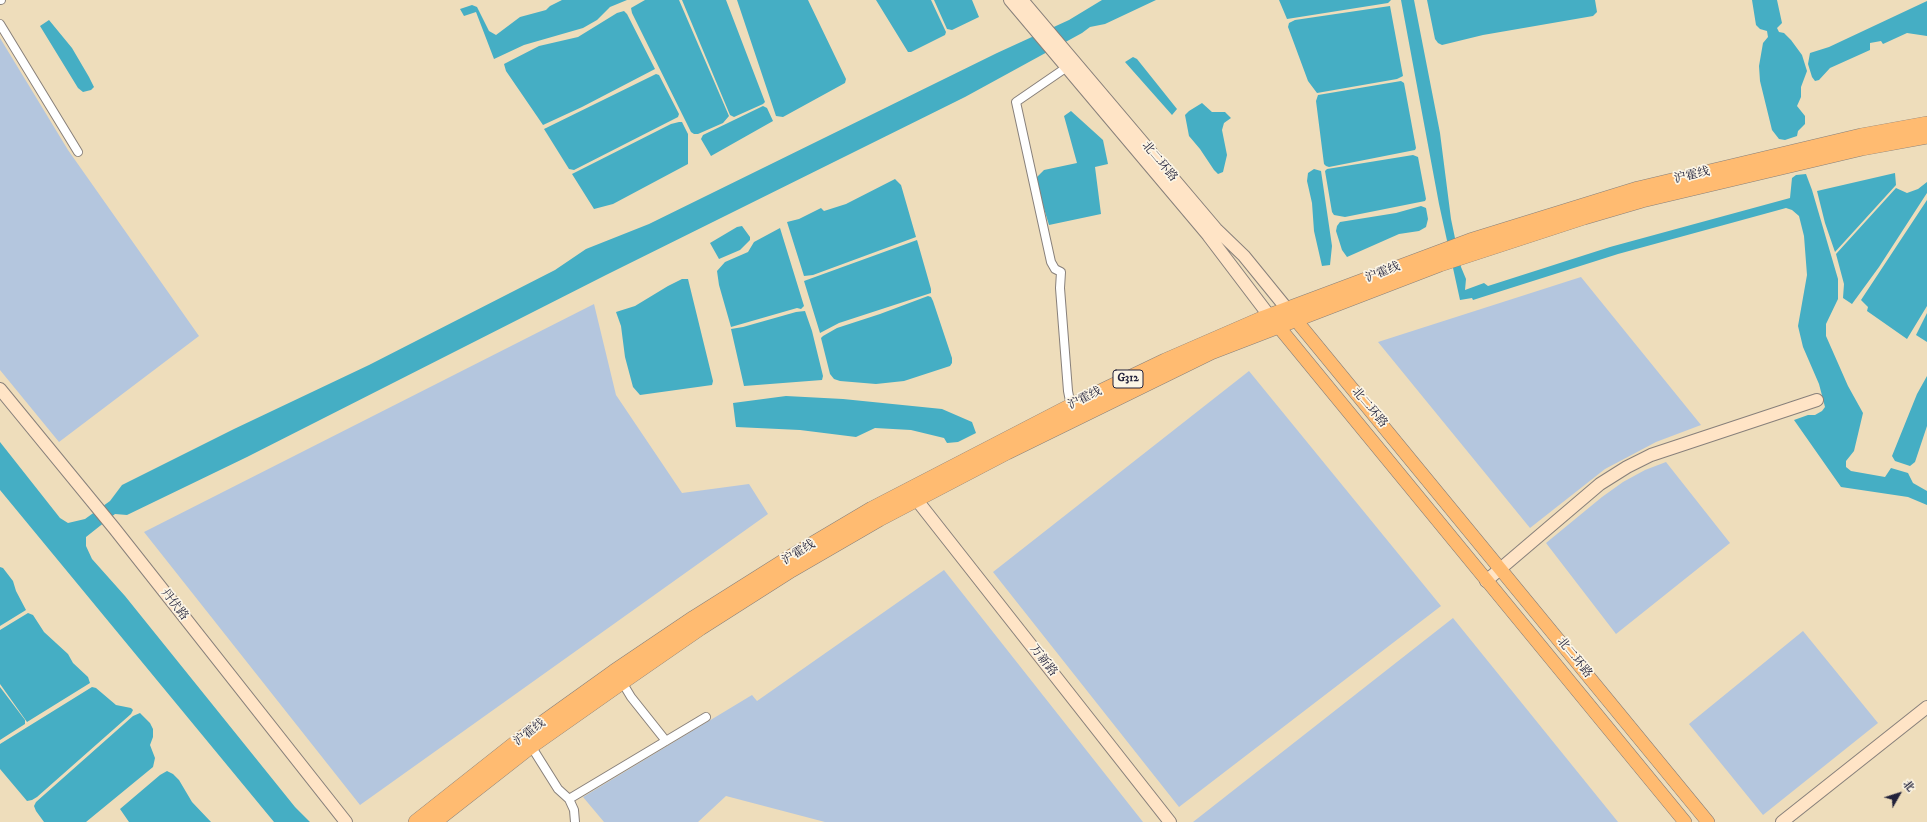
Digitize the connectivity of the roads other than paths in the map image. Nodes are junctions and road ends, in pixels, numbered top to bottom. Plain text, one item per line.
1 (1010, 0) edge
2 (1022, 0) edge
3 (1033, 20) junction
4 (0, 24) edge
5 (1067, 62) junction
6 (1927, 124) edge
7 (1927, 136) edge
8 (78, 152) dead end
9 (1291, 314) junction
10 (1274, 321) junction
11 (0, 389) edge
12 (1817, 400) dead end
13 (1071, 406) junction
14 (916, 499) junction
15 (1501, 568) junction
16 (1486, 581) junction
17 (622, 682) junction
18 (1927, 707) edge
19 (706, 717) dead end
20 (528, 741) junction
21 (666, 741) junction
22 (569, 799) junction
23 (346, 822) edge
24 (416, 822) edge
25 (434, 822) edge
26 (575, 822) edge
27 (1170, 822) edge
28 (1685, 822) edge
29 (1708, 822) edge
30 (1782, 822) edge

1 - 3 main road, 北二环路
2 - 3 main road, 北二环路
3 - 5 main road, 北二环路
4 - 8 street
5 - 9 main road, 北二环路
5 - 10 main road, 北二环路
5 - 13 street
6 - 9 highway, 沪霍线 / G312
7 - 9 highway, 沪霍线 / G312
9 - 10 highway, 沪霍线 / G312
9 - 15 main road, 北二环路
10 - 13 highway, 沪霍线 / G312
10 - 14 highway, 沪霍线 / G312
10 - 16 main road, 北二环路
11 - 23 main road, 丹伏路
12 - 15 main road
13 - 20 highway, 沪霍线 / G312
14 - 17 highway, 沪霍线 / G312
14 - 27 main road, 万新路
15 - 16 main road
15 - 29 main road, 北二环路
16 - 28 main road, 北二环路
17 - 20 highway, 沪霍线 / G312
17 - 21 street
18 - 30 main road
19 - 21 street
20 - 22 street
20 - 24 highway, 沪霍线 / G312
20 - 25 highway, 沪霍线 / G312
21 - 22 street
22 - 26 street

